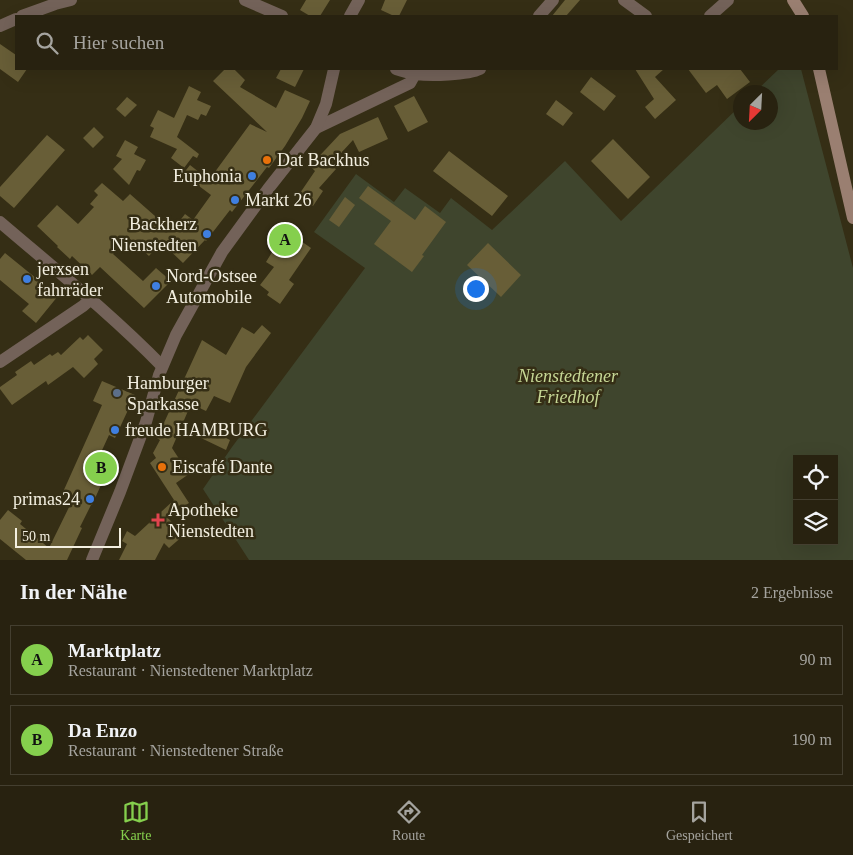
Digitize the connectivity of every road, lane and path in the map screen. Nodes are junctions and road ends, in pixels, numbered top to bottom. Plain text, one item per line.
1 (71, 0) edge
2 (245, 0) edge
3 (359, 0) edge
4 (553, 0) edge
5 (624, 0) edge
6 (728, 0) edge
7 (793, 0) edge
8 (25, 15) edge
9 (280, 15) edge
10 (351, 15) edge
11 (540, 15) edge
12 (645, 15) edge
13 (711, 15) edge
14 (802, 15) edge
15 (15, 18) edge
16 (0, 26) edge
17 (334, 70) edge
18 (400, 70) edge
19 (478, 70) edge
20 (819, 70) edge
21 (415, 74) junction
22 (316, 128) junction
23 (853, 218) edge
24 (0, 222) edge
25 (92, 298) junction
26 (0, 362) edge
27 (162, 366) junction
28 (92, 560) edge

1 - 8 street
2 - 9 street
3 - 10 street
4 - 11 street
5 - 12 street
6 - 13 street
7 - 14 main road
15 - 16 street
17 - 22 street
18 - 21 street
19 - 21 street
20 - 23 main road
21 - 22 street
22 - 27 street
24 - 25 street
25 - 26 street
25 - 27 street
27 - 28 street

